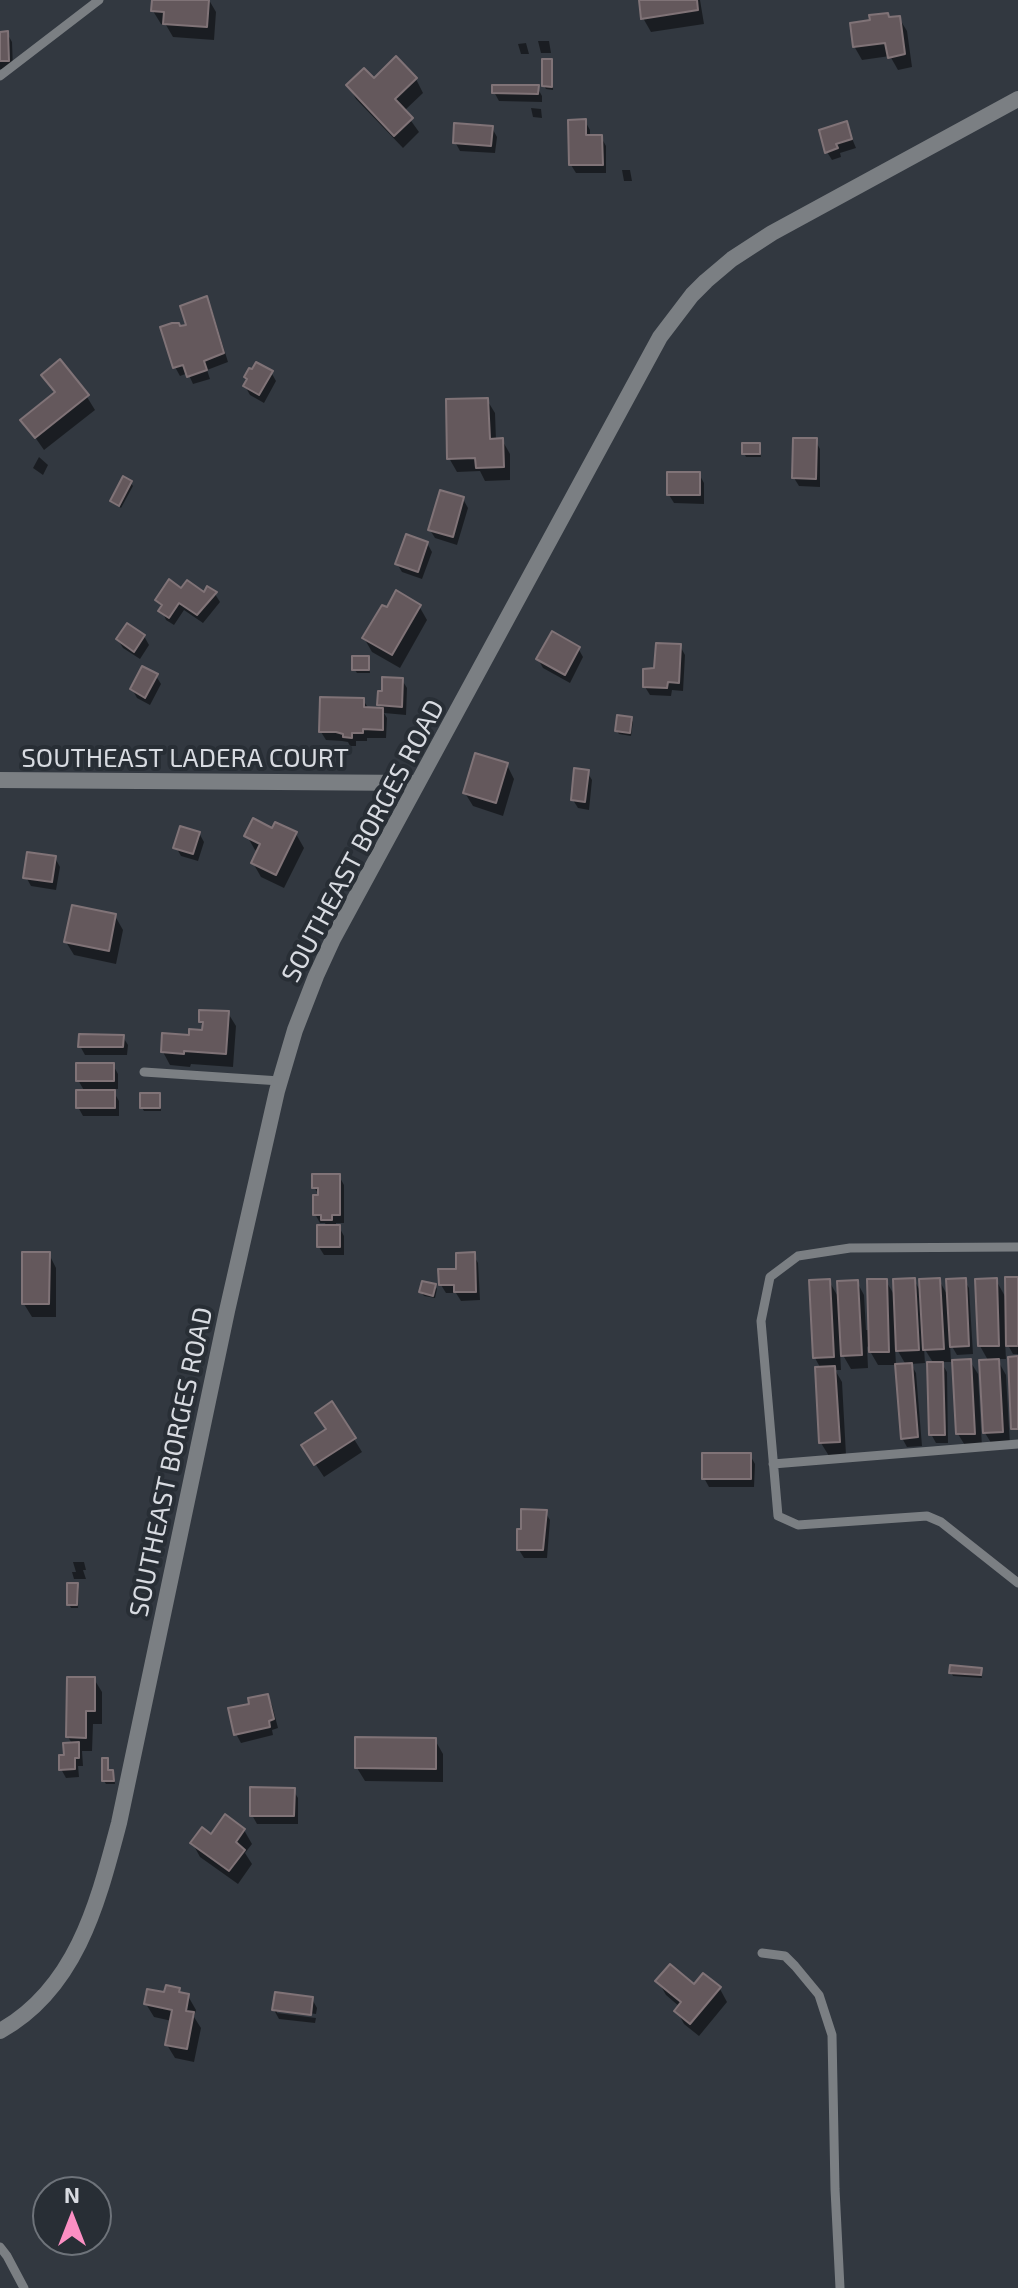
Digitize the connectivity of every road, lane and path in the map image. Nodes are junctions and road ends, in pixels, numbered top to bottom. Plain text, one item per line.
1 (99, 0) edge
2 (0, 76) edge
3 (1018, 99) edge
4 (0, 780) edge
5 (417, 783) junction
6 (144, 1072) dead end
7 (280, 1081) junction
8 (1018, 1247) edge
9 (1018, 1444) edge
10 (773, 1464) junction
11 (1018, 1583) edge
12 (762, 1953) dead end
13 (0, 2031) edge
14 (0, 2247) edge
15 (24, 2288) edge
16 (840, 2288) edge

1 - 2 lane
3 - 5 street, SOUTHEAST BORGES ROAD
4 - 5 street, SOUTHEAST LADERA COURT
5 - 7 street, SOUTHEAST BORGES ROAD
6 - 7 lane
7 - 13 street, SOUTHEAST BORGES ROAD
8 - 10 lane
9 - 10 lane
10 - 11 lane
12 - 16 lane
14 - 15 lane

